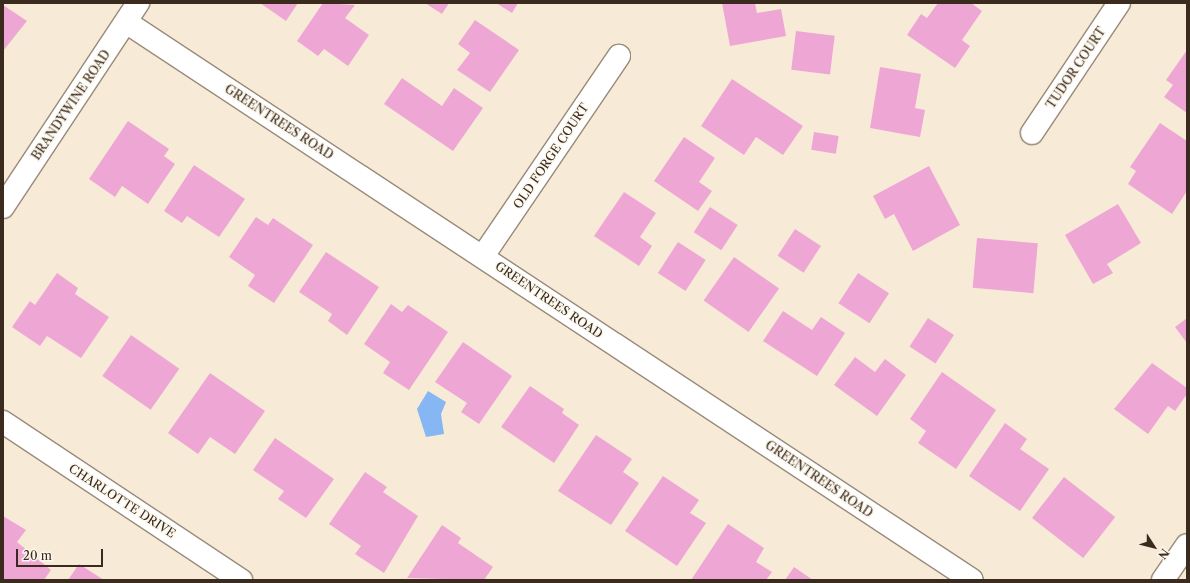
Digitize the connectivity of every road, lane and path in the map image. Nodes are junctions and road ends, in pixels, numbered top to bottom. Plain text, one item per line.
1 (138, 3) edge
2 (1119, 3) edge
3 (126, 22) junction
4 (619, 56) dead end
5 (1032, 133) dead end
6 (3, 207) edge
7 (484, 256) junction
8 (3, 422) edge
9 (1187, 545) edge
10 (241, 580) edge
11 (972, 580) edge
12 (1163, 580) edge

1 - 3 street, BRANDYWINE ROAD
2 - 5 street, TUDOR COURT
3 - 6 street, BRANDYWINE ROAD
3 - 7 street, GREENTREES ROAD
4 - 7 street, OLD FORGE COURT
7 - 11 street, GREENTREES ROAD
8 - 10 street, CHARLOTTE DRIVE
9 - 12 street

